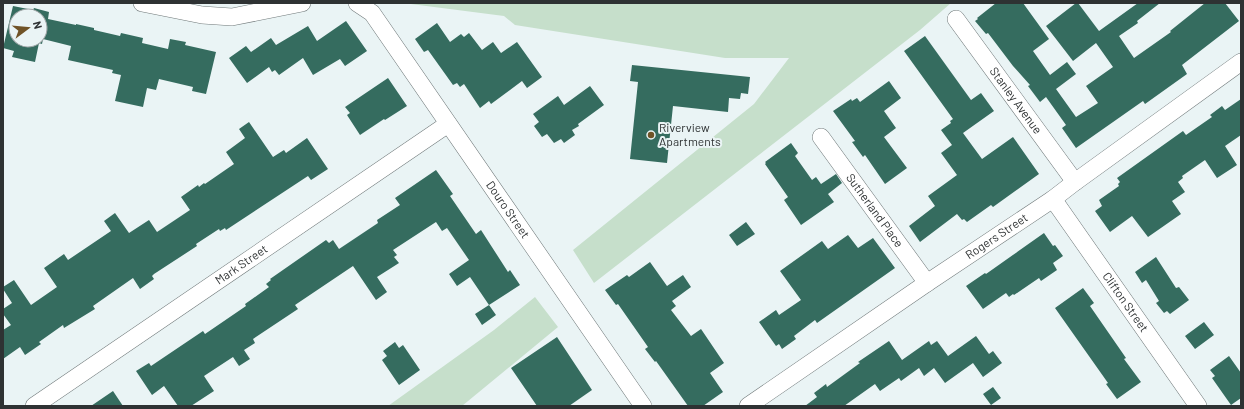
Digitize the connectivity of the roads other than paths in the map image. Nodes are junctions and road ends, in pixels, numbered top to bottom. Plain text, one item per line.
1 (142, 3) edge
2 (302, 3) edge
3 (357, 3) edge
4 (956, 19) dead end
5 (1241, 62) edge
6 (448, 124) junction
7 (822, 137) dead end
8 (1075, 182) junction
9 (1053, 199) junction
10 (927, 283) junction
11 (34, 406) edge
12 (643, 406) edge
13 (748, 406) edge
14 (1198, 406) edge

1 - 2 street
3 - 6 street, Douro Street
4 - 8 street, Stanley Avenue
5 - 8 street, Rogers Street
6 - 11 street, Mark Street
6 - 12 street, Douro Street
7 - 10 street, Sutherland Place
8 - 9 street, Rogers Street
9 - 10 street, Rogers Street
9 - 14 street, Clifton Street
10 - 13 street, Rogers Street

